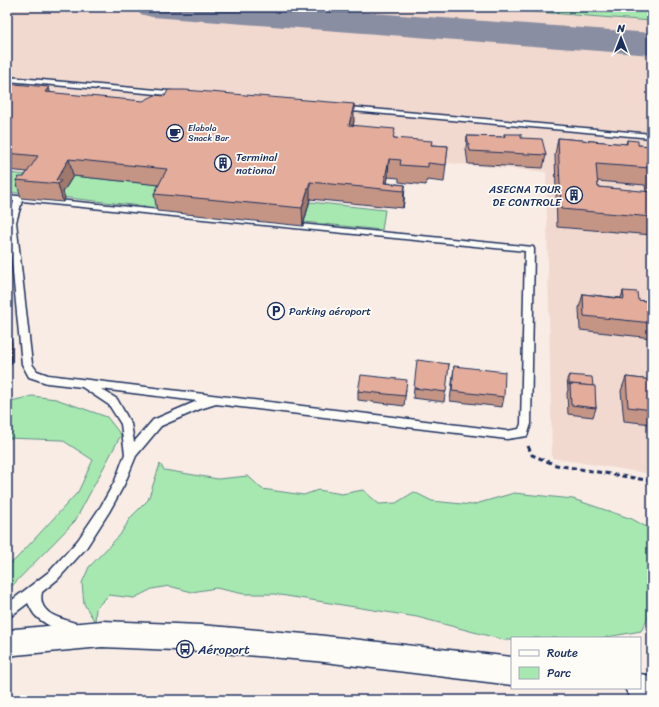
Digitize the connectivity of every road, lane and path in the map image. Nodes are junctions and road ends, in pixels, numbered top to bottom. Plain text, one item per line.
1 (7, 79) edge
2 (190, 95) edge
3 (334, 108) edge
4 (652, 136) edge
5 (7, 198) edge
6 (20, 198) junction
7 (84, 384) junction
8 (219, 400) junction
9 (523, 433) junction
10 (131, 454) junction
11 (652, 481) edge
12 (36, 590) junction
13 (7, 612) edge
14 (102, 634) junction
15 (7, 645) edge
16 (511, 671) edge
17 (641, 688) edge
18 (652, 690) edge

1 - 2 lane
3 - 4 lane
5 - 6 lane
6 - 7 lane
6 - 9 lane
7 - 8 lane
7 - 10 lane
8 - 9 lane
8 - 10 lane
9 - 11 path
10 - 12 lane
12 - 13 lane
12 - 14 lane
14 - 15 main road
14 - 16 main road
17 - 18 main road

